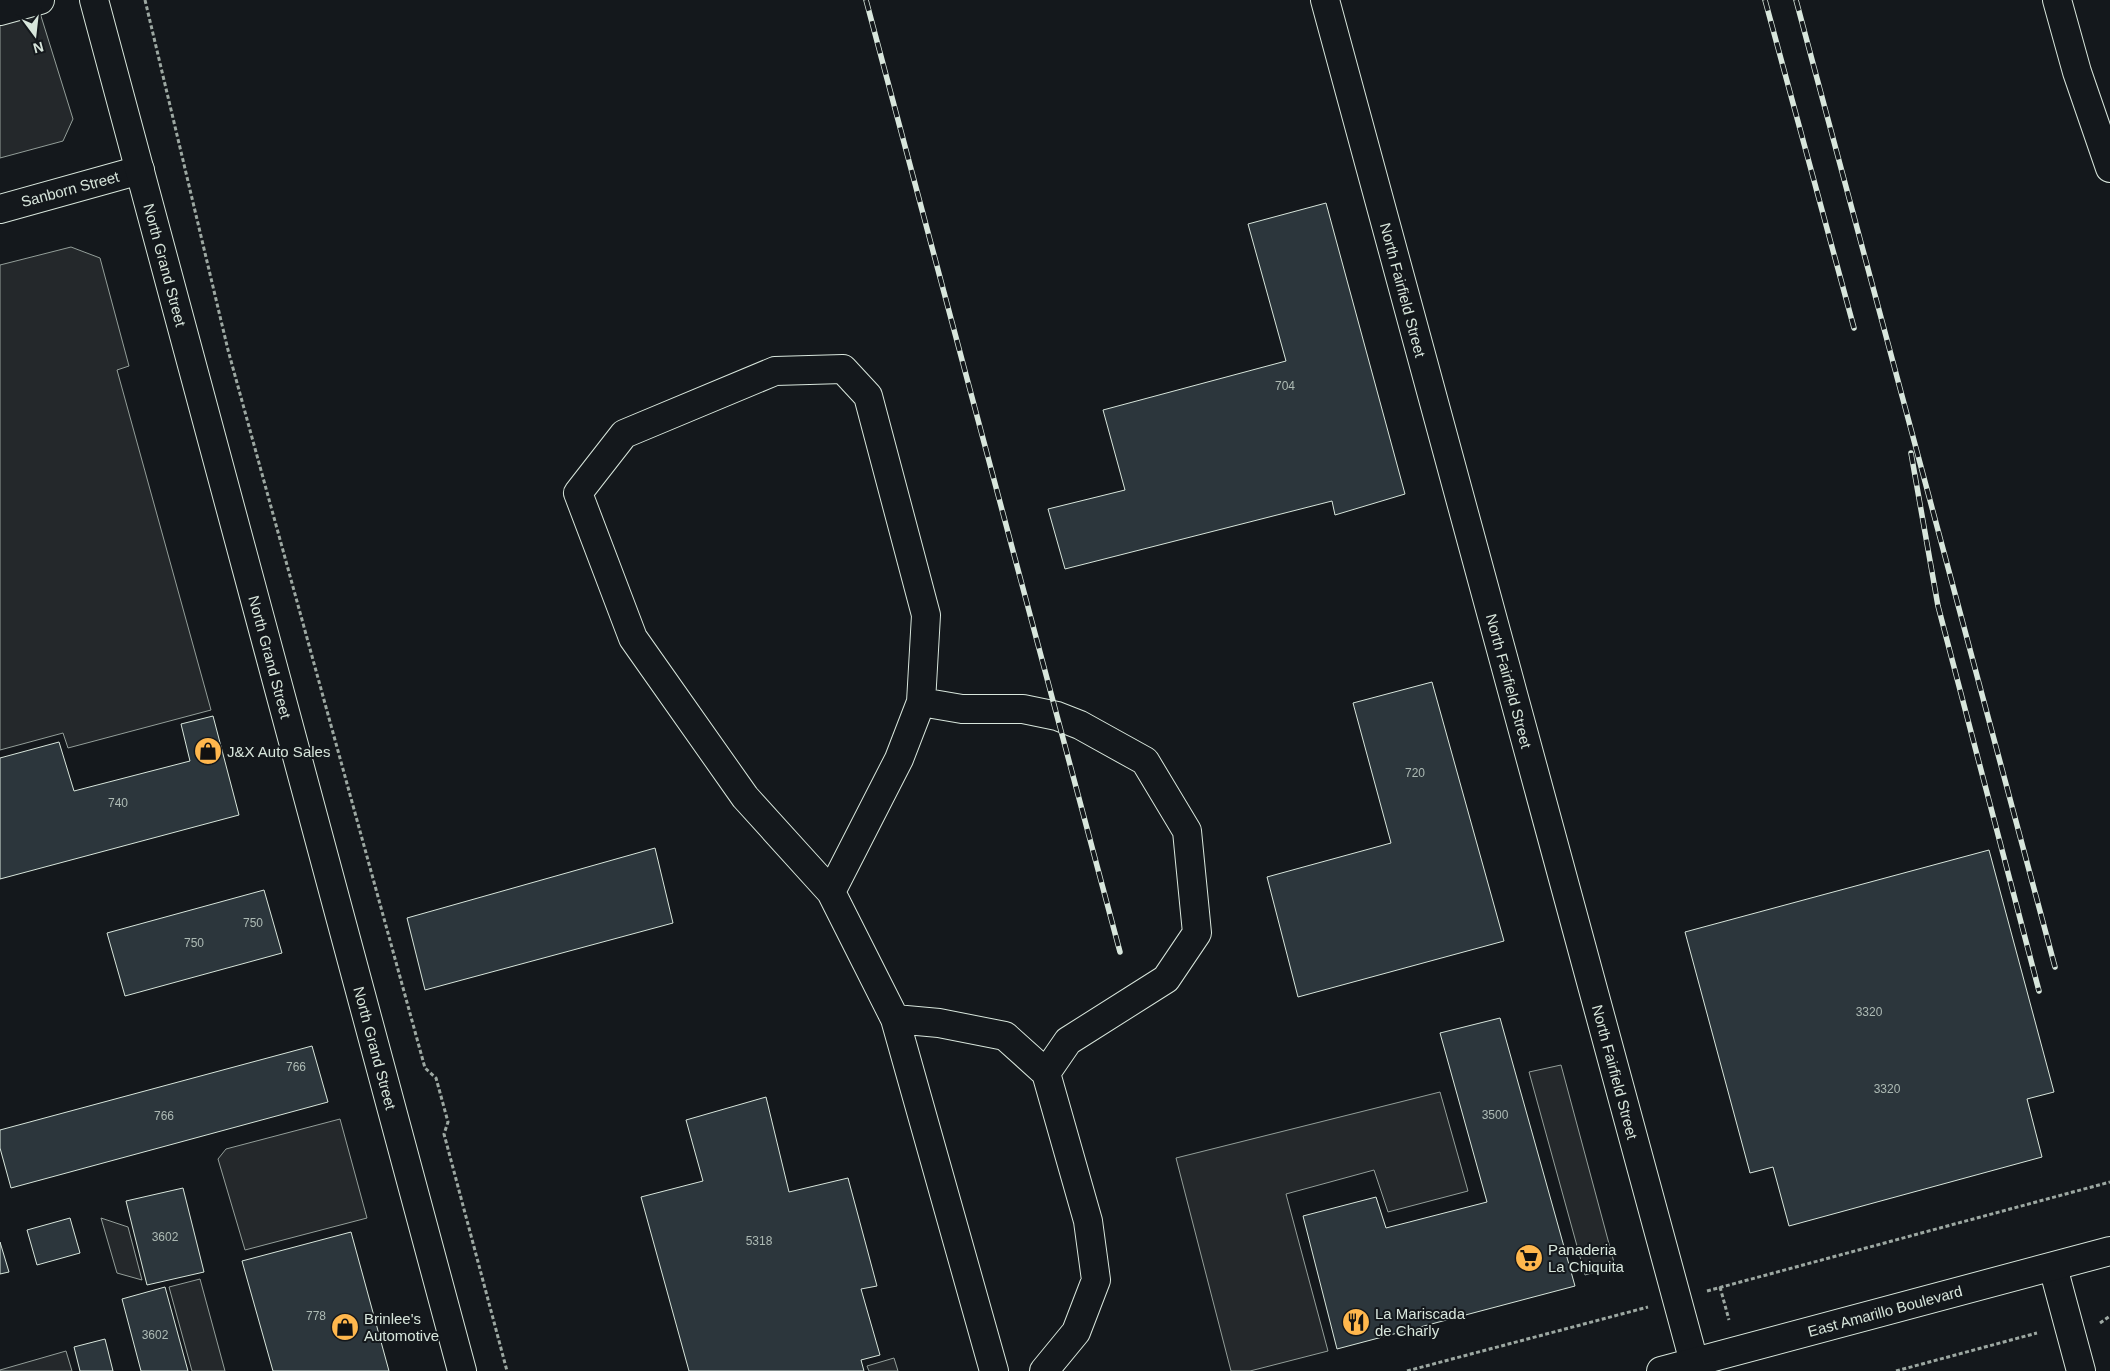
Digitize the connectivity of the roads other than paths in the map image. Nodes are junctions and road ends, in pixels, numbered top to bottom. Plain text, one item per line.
1 (40, 0) edge
2 (94, 0) edge
3 (1325, 0) edge
4 (2057, 0) edge
5 (0, 12) edge
6 (2110, 168) edge
7 (140, 170) junction
8 (0, 208) edge
9 (922, 702) junction
10 (831, 892) junction
11 (895, 1020) junction
12 (1046, 1073) junction
13 (2110, 1251) edge
14 (2053, 1267) junction
15 (1694, 1362) junction
16 (462, 1371) edge
17 (994, 1371) edge
18 (1044, 1371) edge
19 (1661, 1371) edge
20 (2081, 1371) edge

1 - 5 main road
2 - 7 main road, North Grand Street
3 - 15 main road, North Fairfield Street
4 - 6 main road
7 - 8 main road, Sanborn Street
7 - 16 main road, North Grand Street
9 - 10 main road
9 - 10 main road
9 - 12 main road
10 - 11 main road
11 - 12 main road
11 - 17 main road
12 - 18 main road
13 - 14 main road, East Amarillo Boulevard
14 - 15 main road, East Amarillo Boulevard
14 - 20 main road
15 - 19 main road, East Amarillo Boulevard

